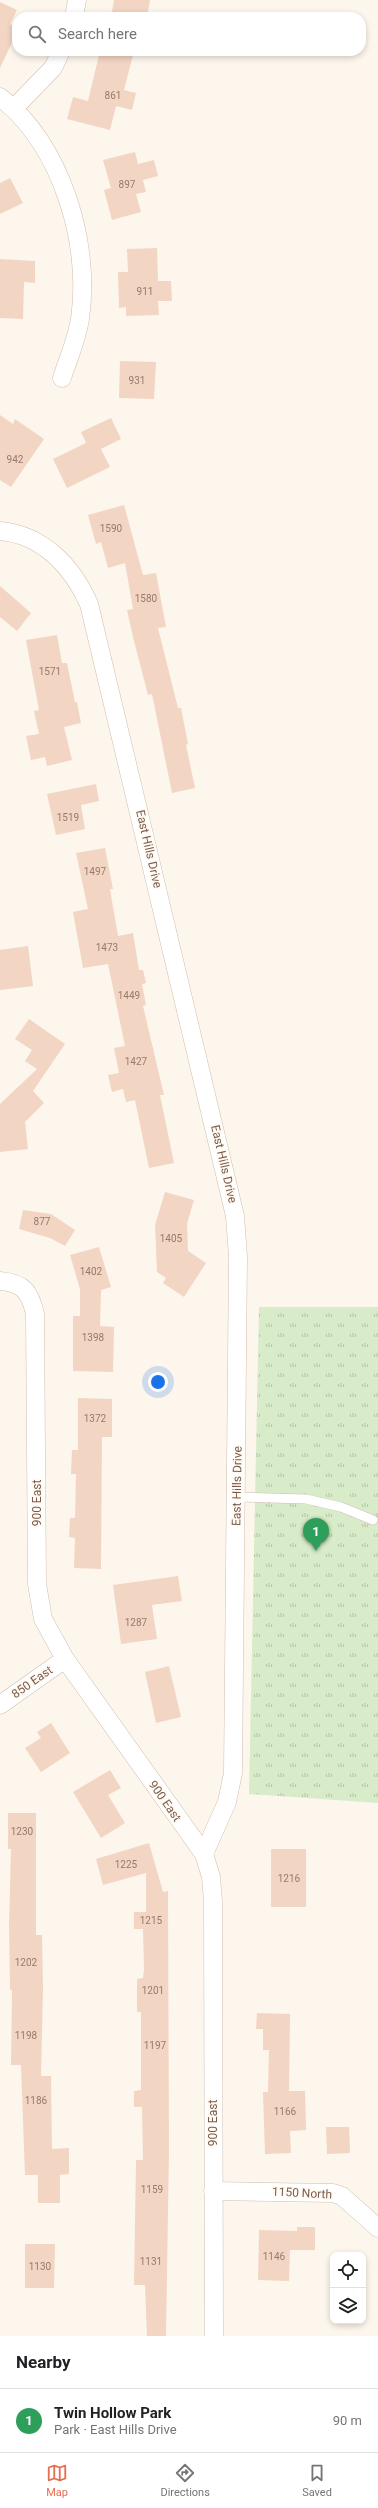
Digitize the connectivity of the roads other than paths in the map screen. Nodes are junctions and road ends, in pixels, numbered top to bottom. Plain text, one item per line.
1 (77, 0) edge
2 (75, 12) edge
3 (59, 56) edge
4 (7, 102) edge
5 (62, 378) dead end
6 (0, 531) edge
7 (0, 1281) edge
8 (237, 1496) junction
9 (373, 1520) dead end
10 (65, 1659) junction
11 (0, 1705) edge
12 (204, 1854) junction
13 (213, 2191) junction
14 (378, 2228) edge
15 (214, 2336) edge

1 - 2 street
3 - 4 street
4 - 5 street
6 - 8 street, East Hills Drive
7 - 10 street, 900 East
8 - 9 lane
8 - 12 street, East Hills Drive
10 - 11 street, 850 East
10 - 12 street, 900 East
12 - 13 street, 900 East
13 - 14 street, 1150 North
13 - 15 street, 900 East

